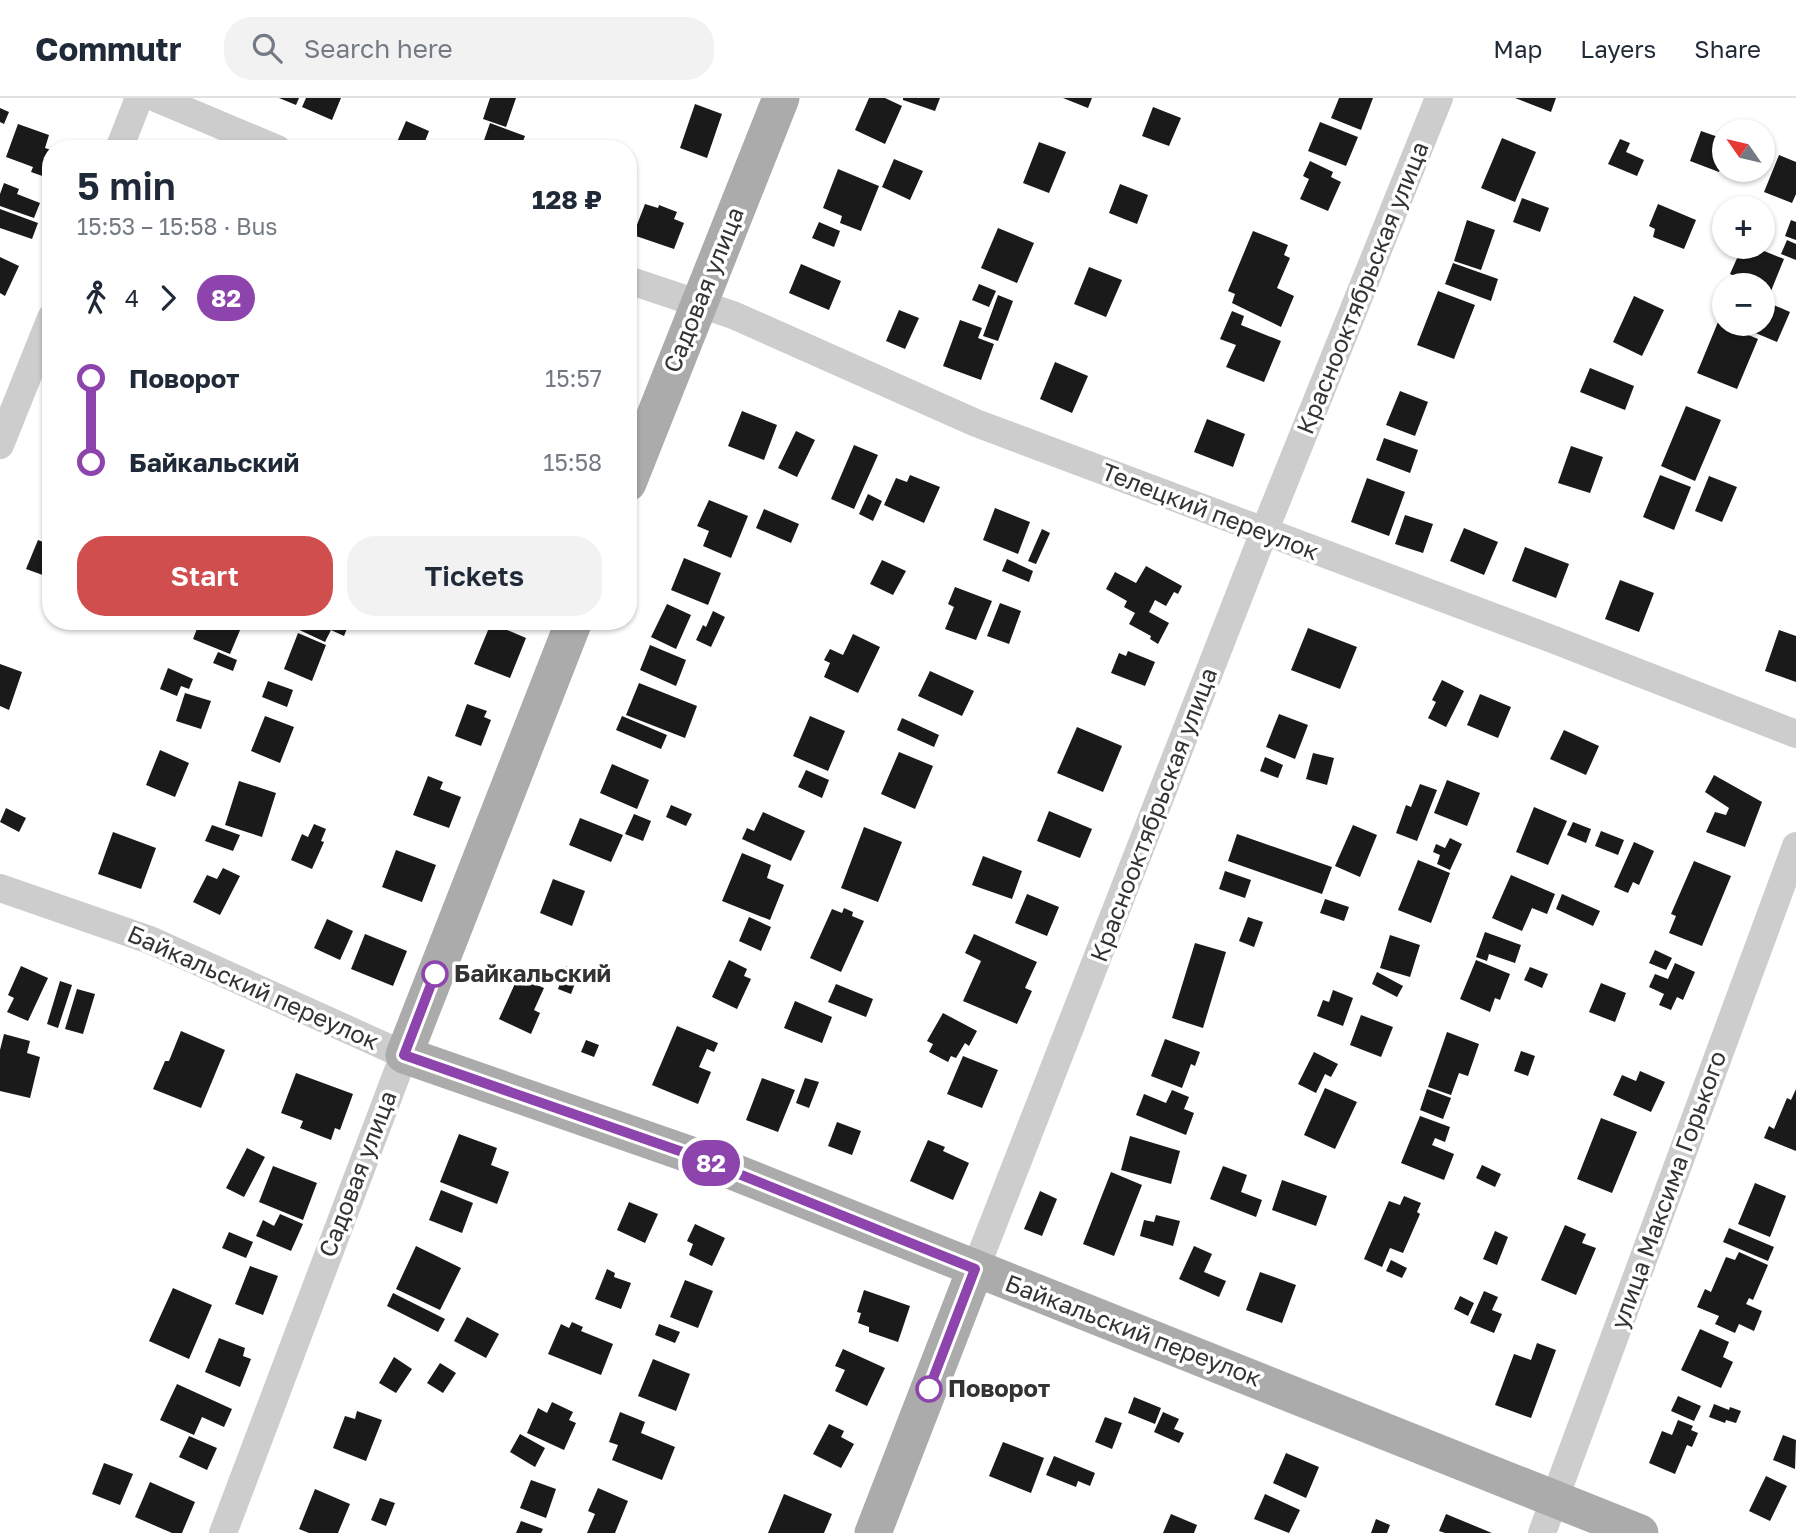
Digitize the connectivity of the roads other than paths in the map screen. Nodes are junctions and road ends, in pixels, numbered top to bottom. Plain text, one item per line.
1 (139, 98) edge
2 (156, 98) edge
3 (781, 98) edge
4 (1439, 98) edge
5 (122, 140) edge
6 (255, 140) edge
7 (637, 284) edge
8 (698, 304) junction
9 (42, 340) edge
10 (0, 444) edge
11 (637, 459) edge
12 (1264, 532) junction
13 (570, 630) edge
14 (1796, 734) edge
15 (1796, 846) edge
16 (0, 888) edge
17 (404, 1055) junction
18 (975, 1269) junction
19 (1556, 1499) junction
20 (223, 1533) edge
21 (873, 1533) edge
22 (1542, 1533) edge
23 (1640, 1533) edge

1 - 5 street
2 - 6 street
3 - 8 main road, Садовая улица
4 - 12 street, Краснооктябрьская улица
7 - 8 street, Телецкий переулок
8 - 11 main road, Садовая улица
8 - 12 street, Телецкий переулок
9 - 10 street
12 - 14 street, Телецкий переулок
12 - 18 street, Краснооктябрьская улица
13 - 17 main road, Садовая улица
15 - 19 street, улица Максима Горького
16 - 17 street, Байкальский переулок
17 - 18 main road, Байкальский переулок
17 - 20 street, Садовая улица
18 - 19 main road, Байкальский переулок
18 - 21 main road, Краснооктябрьская улица
19 - 22 street, улица Максима Горького
19 - 23 main road, Байкальский переулок

